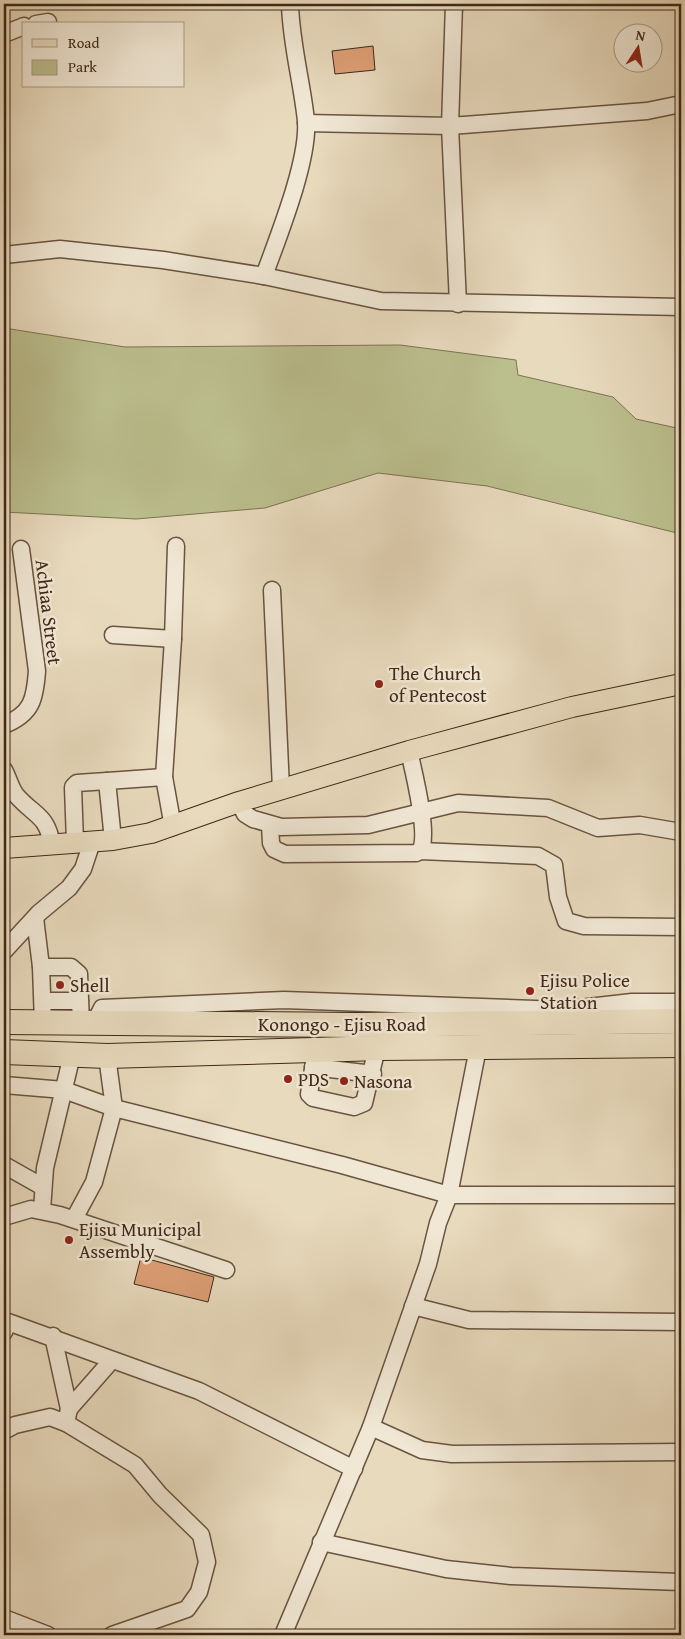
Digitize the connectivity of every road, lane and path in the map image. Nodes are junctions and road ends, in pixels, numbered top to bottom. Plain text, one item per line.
1 (290, 4) edge
2 (454, 4) edge
3 (22, 27) edge
4 (4, 34) edge
5 (681, 104) edge
6 (306, 123) junction
7 (450, 126) junction
8 (4, 255) edge
9 (264, 276) junction
10 (458, 304) junction
11 (681, 307) edge
12 (176, 546) dead end
13 (21, 549) dead end
14 (272, 590) dead end
15 (113, 635) dead end
16 (173, 640) junction
17 (681, 684) edge
18 (4, 725) edge
19 (409, 750) junction
20 (4, 770) edge
21 (164, 777) junction
22 (108, 781) junction
23 (281, 790) junction
24 (9, 796) edge
25 (239, 802) junction
26 (422, 812) junction
27 (270, 825) junction
28 (173, 827) junction
29 (681, 832) edge
30 (113, 840) junction
31 (84, 842) junction
32 (52, 845) junction
33 (4, 848) edge
34 (420, 851) junction
35 (34, 918) junction
36 (681, 927) edge
37 (4, 951) edge
38 (41, 967) junction
39 (681, 1002) edge
40 (43, 1012) junction
41 (85, 1016) junction
42 (562, 1016) junction
43 (681, 1021) edge
44 (4, 1022) edge
45 (681, 1045) edge
46 (378, 1048) junction
47 (478, 1048) junction
48 (10, 1052) edge
49 (72, 1055) junction
50 (107, 1056) junction
51 (315, 1058) junction
52 (373, 1074) junction
53 (4, 1085) edge
54 (64, 1090) junction
55 (114, 1108) junction
56 (4, 1165) edge
57 (43, 1187) junction
58 (449, 1195) junction
59 (681, 1195) edge
60 (42, 1210) junction
61 (4, 1217) edge
62 (74, 1219) junction
63 (226, 1270) dead end
64 (413, 1306) junction
65 (681, 1322) edge
66 (5, 1324) edge
67 (53, 1336) junction
68 (112, 1360) junction
69 (68, 1416) junction
70 (370, 1427) junction
71 (4, 1431) edge
72 (681, 1452) edge
73 (354, 1469) junction
74 (321, 1542) junction
75 (681, 1582) edge
76 (4, 1618) edge
77 (48, 1635) edge
78 (112, 1635) edge
79 (283, 1635) edge

1 - 6 street
2 - 7 street
3 - 4 street
5 - 7 street
6 - 7 street
6 - 9 street
7 - 10 street
8 - 9 street
9 - 10 street
10 - 11 street
12 - 16 street
13 - 18 street, Achiaa Street
14 - 23 street
15 - 16 street
16 - 21 street
17 - 19 main road
19 - 23 main road
19 - 26 street
20 - 24 street
21 - 22 street
21 - 28 street
22 - 30 street
22 - 31 street
23 - 25 main road
24 - 32 street
25 - 27 street
25 - 28 main road
26 - 27 street
26 - 29 street
26 - 34 street
27 - 34 street
28 - 30 main road
30 - 31 main road
31 - 32 main road
31 - 35 street
32 - 33 main road
34 - 36 street
35 - 37 street
35 - 38 street
38 - 40 street
38 - 41 street
39 - 42 street
40 - 41 highway, Konongo - Ejisu Road
40 - 44 highway, Konongo - Ejisu Road
41 - 42 highway, Konongo - Ejisu Road
42 - 43 highway, Konongo - Ejisu Road
45 - 47 highway, Konongo - Ejisu Road
46 - 47 highway, Konongo - Ejisu Road
46 - 51 highway, Konongo - Ejisu Road
46 - 52 street
47 - 58 street
48 - 49 highway, Konongo - Ejisu Road
49 - 50 highway, Konongo - Ejisu Road
49 - 54 street
50 - 51 highway, Konongo - Ejisu Road
50 - 55 street
51 - 52 street
51 - 52 street
53 - 54 street
54 - 55 street
54 - 57 street
55 - 58 street
55 - 62 street
56 - 57 street
57 - 60 street
58 - 59 street
58 - 64 street
60 - 61 street
60 - 62 street
62 - 63 street
64 - 65 street
64 - 70 street
66 - 67 street
67 - 68 street
67 - 69 street
68 - 69 street
68 - 73 street
69 - 71 street
69 - 78 street
70 - 72 street
70 - 73 street
73 - 74 street
74 - 75 street
74 - 79 street
76 - 77 street

